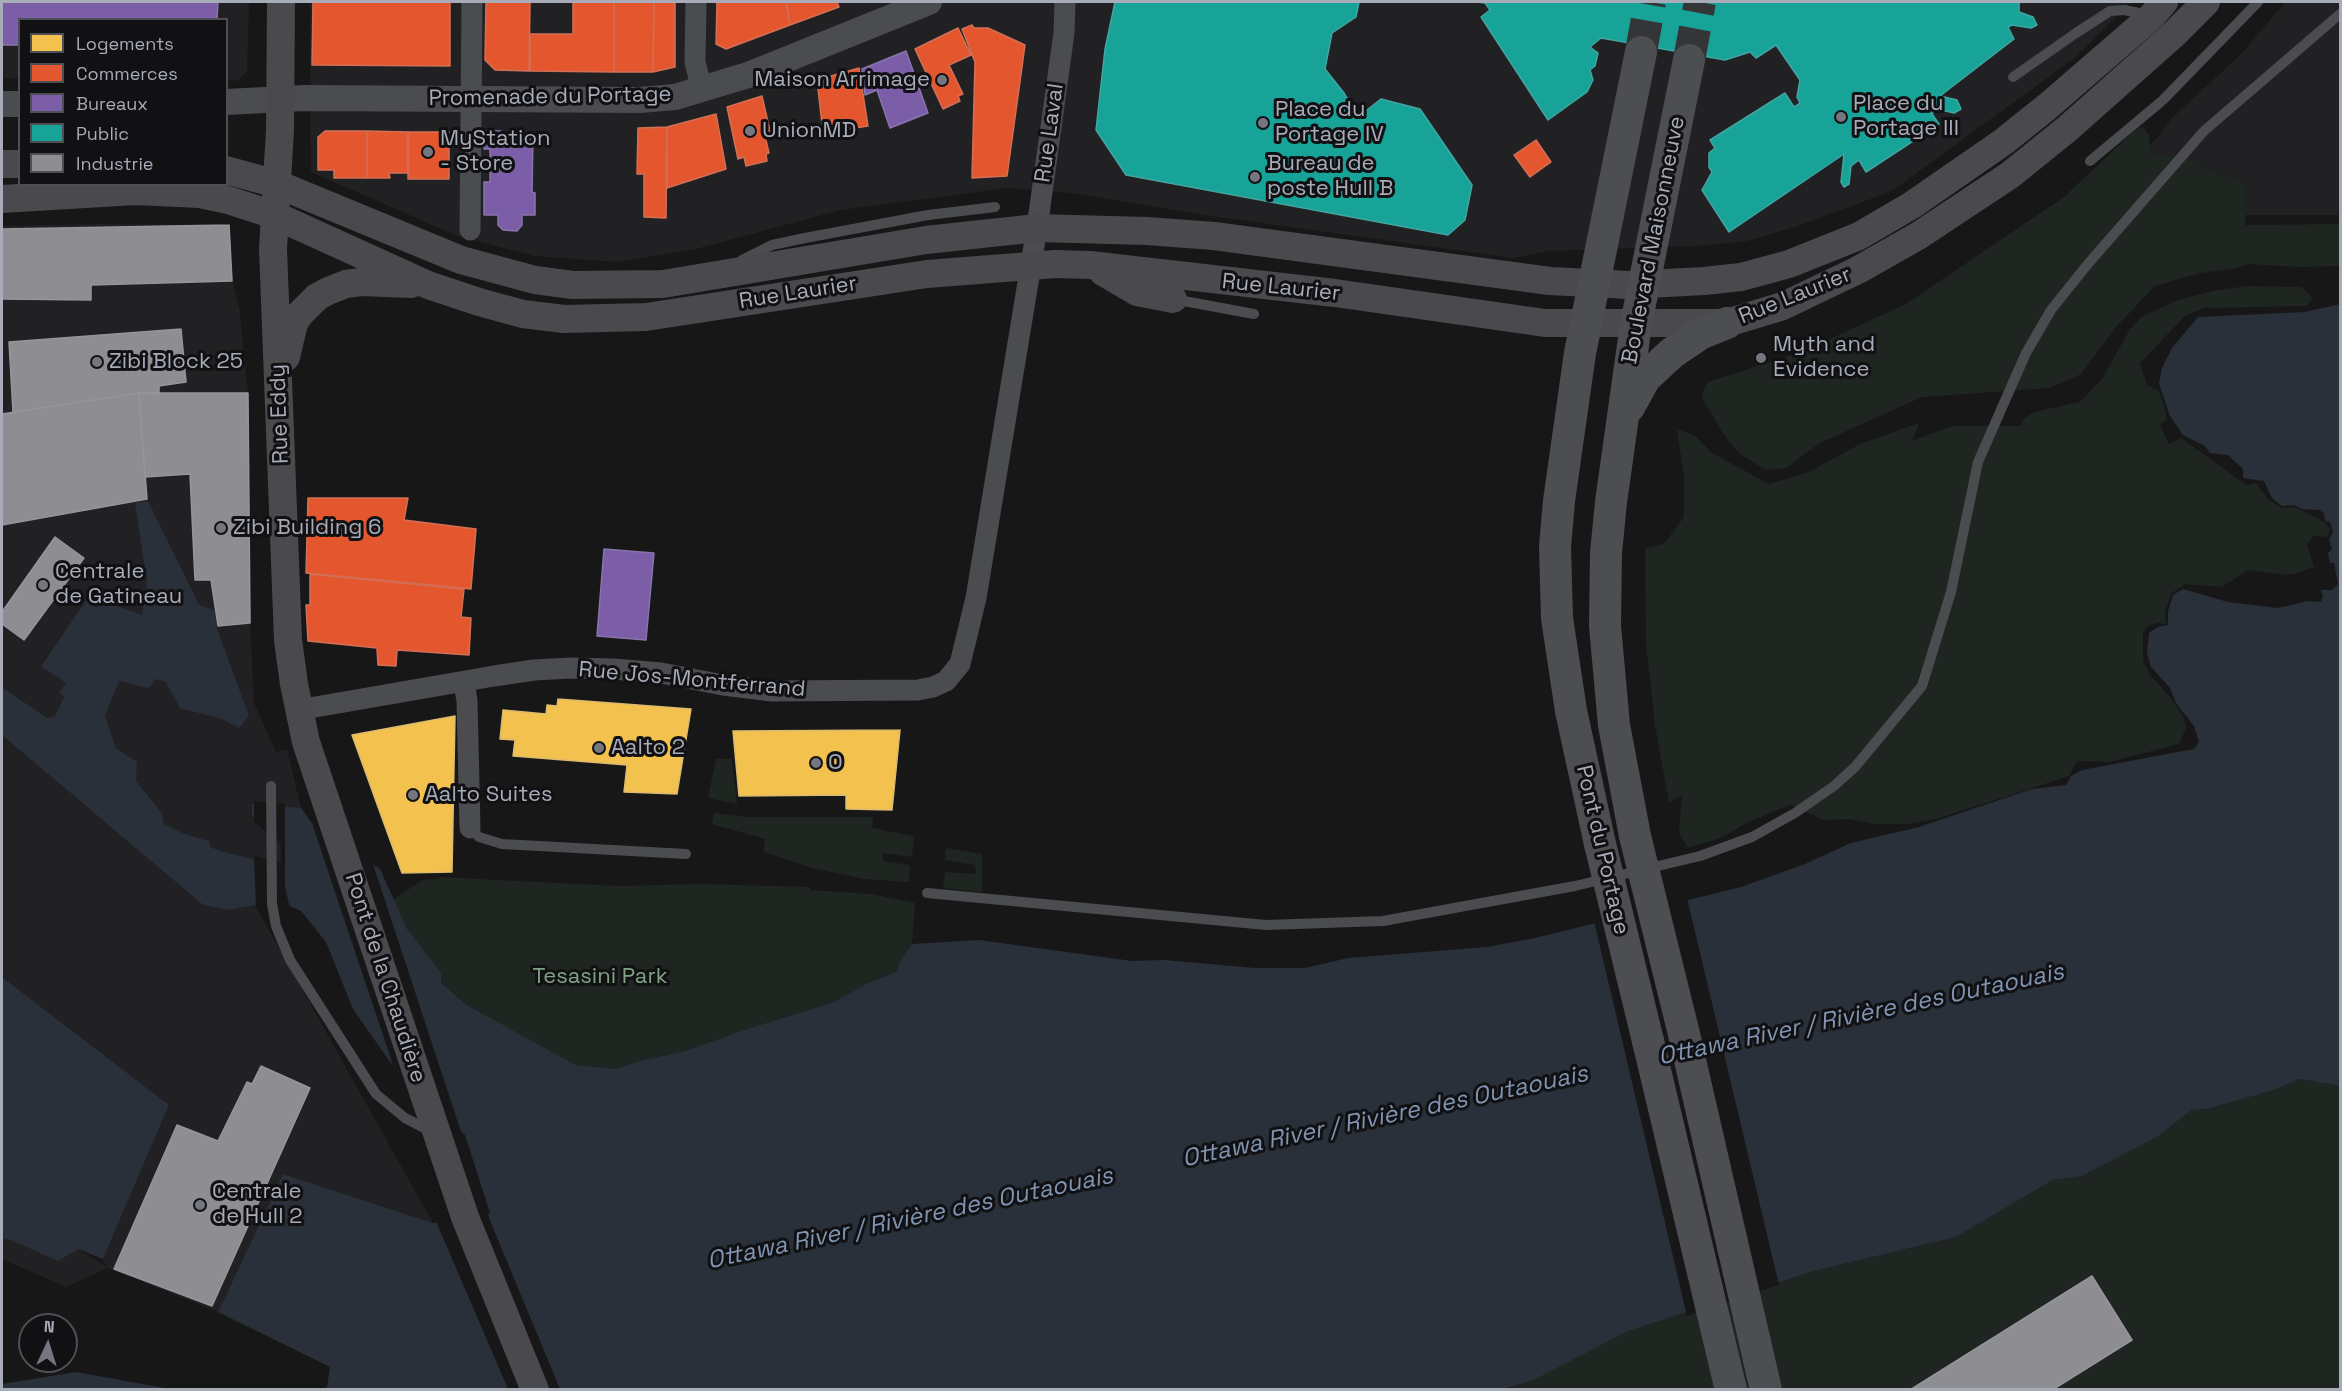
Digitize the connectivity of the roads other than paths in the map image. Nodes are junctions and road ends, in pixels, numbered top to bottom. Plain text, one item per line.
1 (281, 2) edge
2 (472, 2) edge
3 (696, 2) edge
4 (929, 2) edge
5 (1065, 2) edge
6 (2206, 2) edge
7 (2258, 2) edge
8 (2158, 9) edge
9 (2340, 14) edge
10 (1641, 52) tunnel mouth
11 (1689, 60) tunnel mouth
12 (2013, 77) dead end
13 (702, 90) junction
14 (471, 98) junction
15 (280, 101) junction
16 (228, 102) edge
17 (2, 104) edge
18 (18, 104) edge
19 (2090, 161) dead end
20 (2, 164) edge
21 (18, 164) edge
22 (228, 171) edge
23 (277, 184) junction
24 (2, 199) edge
25 (995, 207) dead end
26 (274, 215) junction
27 (1037, 228) junction
28 (470, 230) dead end
29 (1031, 264) junction
30 (1090, 265) junction
31 (712, 275) junction
32 (428, 285) junction
33 (1595, 285) junction
34 (1643, 285) junction
35 (1173, 299) joint
36 (1254, 314) dead end
37 (1727, 323) junction
38 (1636, 324) junction
39 (1581, 352) junction
40 (1635, 382) junction
41 (279, 391) junction
42 (1622, 421) joint
43 (464, 682) junction
44 (298, 710) junction
45 (271, 786) dead end
46 (333, 820) joint
47 (470, 828) joint
48 (686, 854) dead end
49 (927, 894) dead end
50 (437, 1135) junction
51 (535, 1389) edge
52 (1731, 1389) edge
53 (1766, 1389) edge

1 - 15 main road, Rue Eddy
2 - 14 street
3 - 13 street
4 - 13 street, Promenade du Portage
5 - 27 street, Rue Laval
6 - 37 main road, Rue Laurier
7 - 19 lane
8 - 12 lane
8 - 34 main road, Rue Laurier
9 - 49 lane
10 - 33 main road
11 - 34 main road, Boulevard Maisonneuve
13 - 14 street, Promenade du Portage
14 - 15 street, Promenade du Portage
14 - 28 street
15 - 16 street, Promenade du Portage
15 - 23 main road, Rue Eddy
17 - 18 street
20 - 21 main road
22 - 23 main road, Rue Laurier
23 - 26 main road, Rue Eddy
23 - 31 main road, Rue Laurier
24 - 26 main road, Rue Laurier
25 - 31 lane
26 - 32 main road, Rue Laurier
26 - 41 main road, Rue Eddy
27 - 29 street, Rue Laval
27 - 31 main road, Rue Laurier
27 - 33 main road, Rue Laurier
29 - 30 main road, Rue Laurier
29 - 32 main road, Rue Laurier
29 - 43 street, Rue Jos-Montferrand
30 - 35 main road
30 - 39 main road, Rue Laurier
32 - 41 main road
33 - 34 main road, Rue Laurier
33 - 39 main road
34 - 38 main road, Boulevard Maisonneuve
35 - 36 lane
37 - 38 main road, Rue Laurier
37 - 40 main road
38 - 39 main road, Rue Laurier
38 - 40 main road, Boulevard Maisonneuve
39 - 52 main road, Pont du Portage, bridge
40 - 42 main road, Boulevard Maisonneuve
41 - 44 main road, Rue Eddy
42 - 53 main road, Pont du Portage, bridge
43 - 44 street, Rue Jos-Montferrand
43 - 47 street
44 - 46 main road, Rue Eddy
45 - 50 lane, Pont de la Chaudière
46 - 50 main road, Pont de la Chaudière
47 - 48 lane
50 - 51 main road, Pont de la Chaudière

